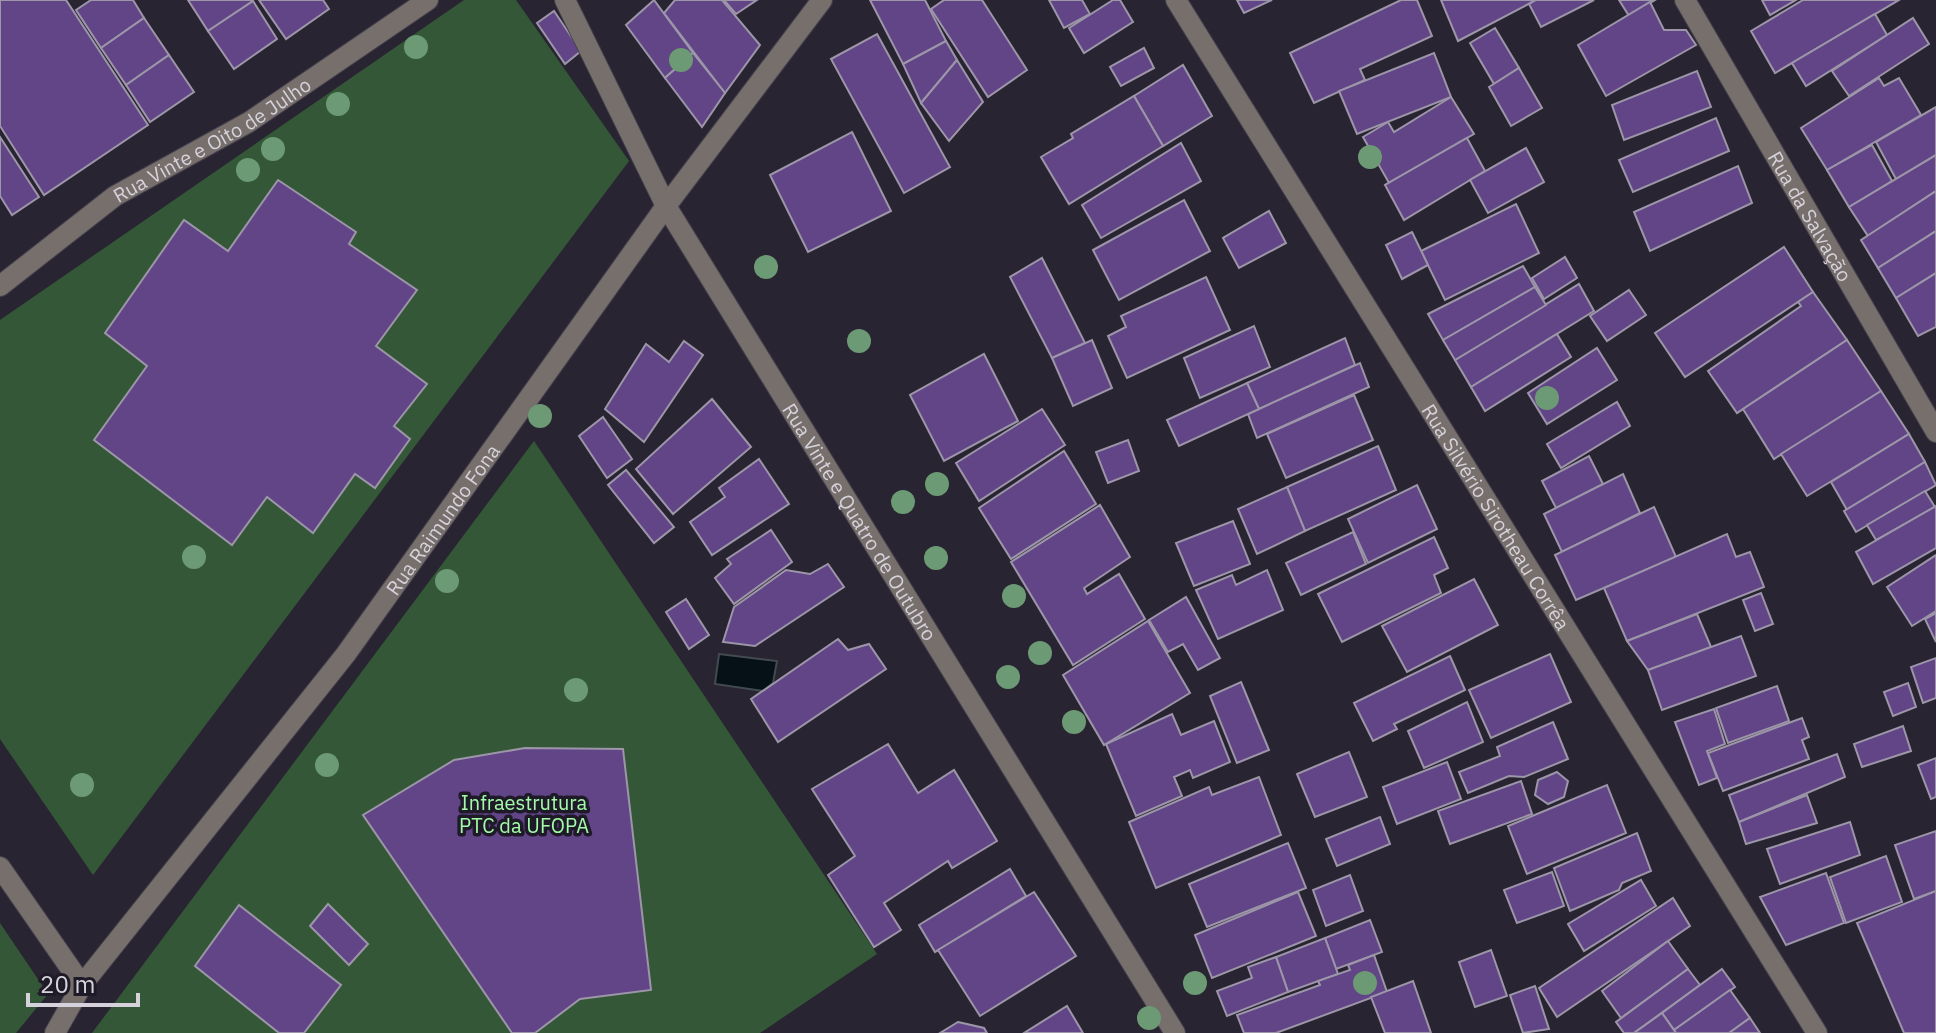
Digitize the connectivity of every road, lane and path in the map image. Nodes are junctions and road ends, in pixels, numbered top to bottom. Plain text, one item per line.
1 (428, 0) edge
2 (565, 0) edge
3 (822, 0) edge
4 (1176, 0) edge
5 (1685, 0) edge
6 (666, 206) junction
7 (0, 286) edge
8 (1936, 432) edge
9 (0, 867) edge
10 (82, 985) junction
11 (55, 1033) edge
12 (1175, 1033) edge
13 (1817, 1033) edge

1 - 7 street, Rua Vinte e Oito de Julho
2 - 6 street, Rua Vinte e Quatro de Outubro
3 - 6 street, Rua Raimundo Fona
4 - 13 street, Rua Silvério Sirotheau Corrêa
5 - 8 street, Rua da Salvação
6 - 10 street, Rua Raimundo Fona
6 - 12 street, Rua Vinte e Quatro de Outubro
9 - 10 street
10 - 11 street, Rua Raimundo Fona

